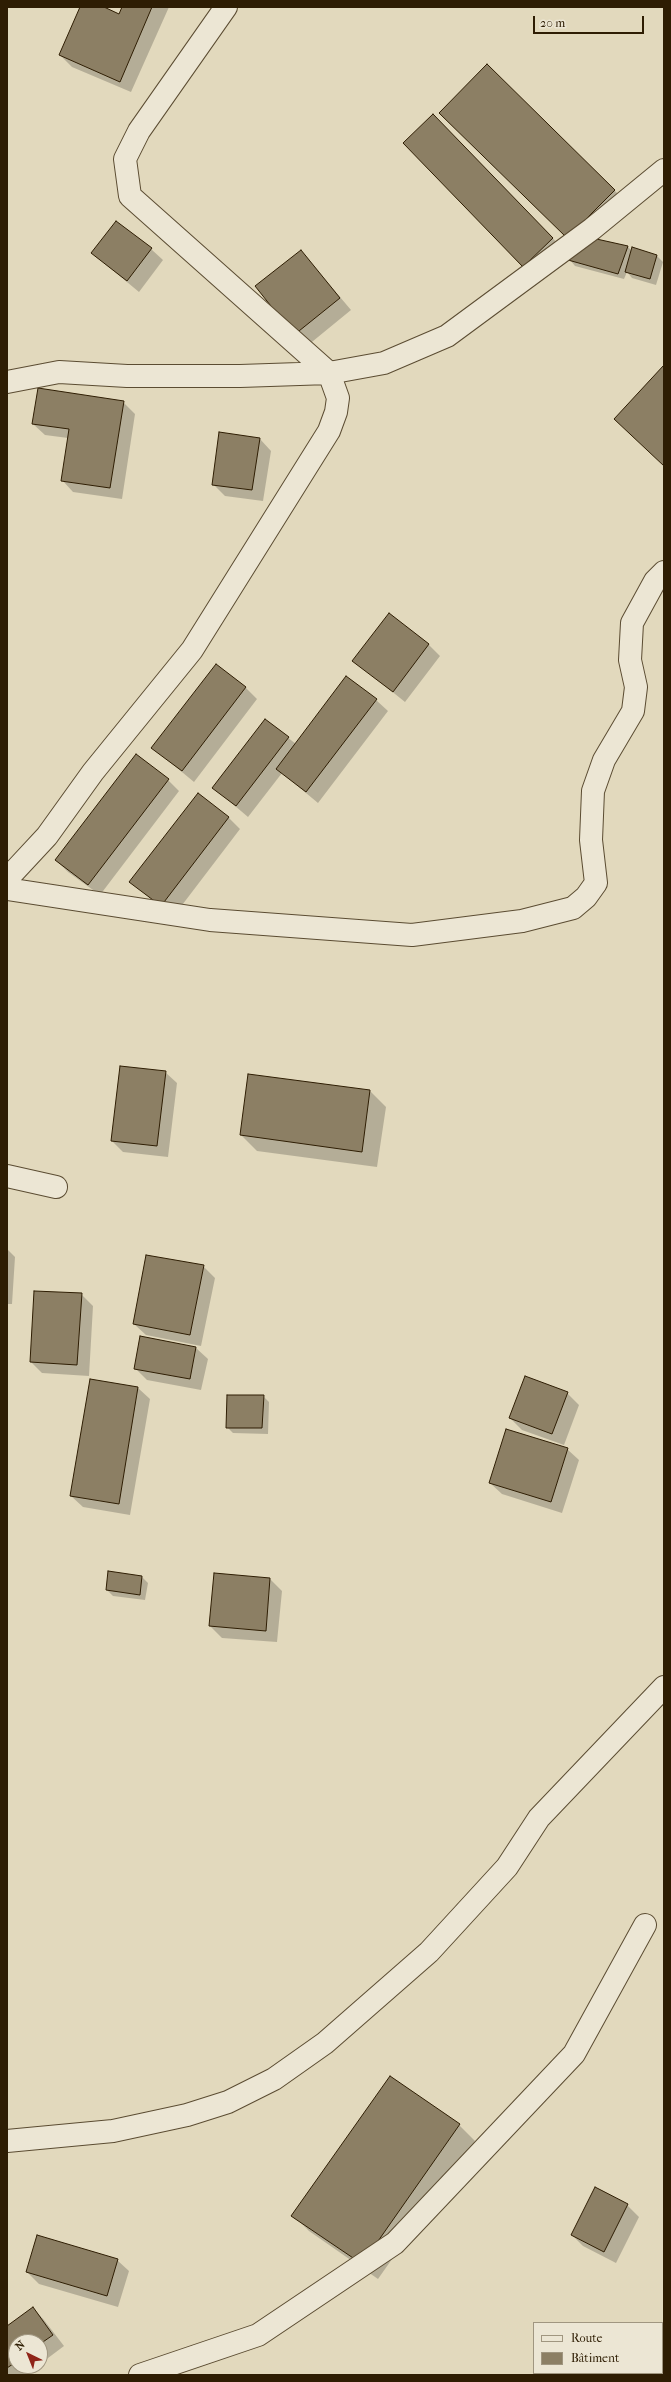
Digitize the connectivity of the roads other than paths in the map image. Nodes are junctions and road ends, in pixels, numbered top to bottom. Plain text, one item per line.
1 (226, 7) edge
2 (664, 170) edge
3 (329, 372) junction
4 (7, 382) edge
5 (664, 572) edge
6 (7, 879) edge
7 (7, 889) edge
8 (7, 1176) edge
9 (56, 1187) dead end
10 (664, 1687) edge
11 (645, 1925) dead end
12 (7, 2140) edge
13 (140, 2375) edge

1 - 3 street
2 - 3 street
3 - 4 street
3 - 6 street
5 - 7 street
8 - 9 street
10 - 12 street
11 - 13 street

